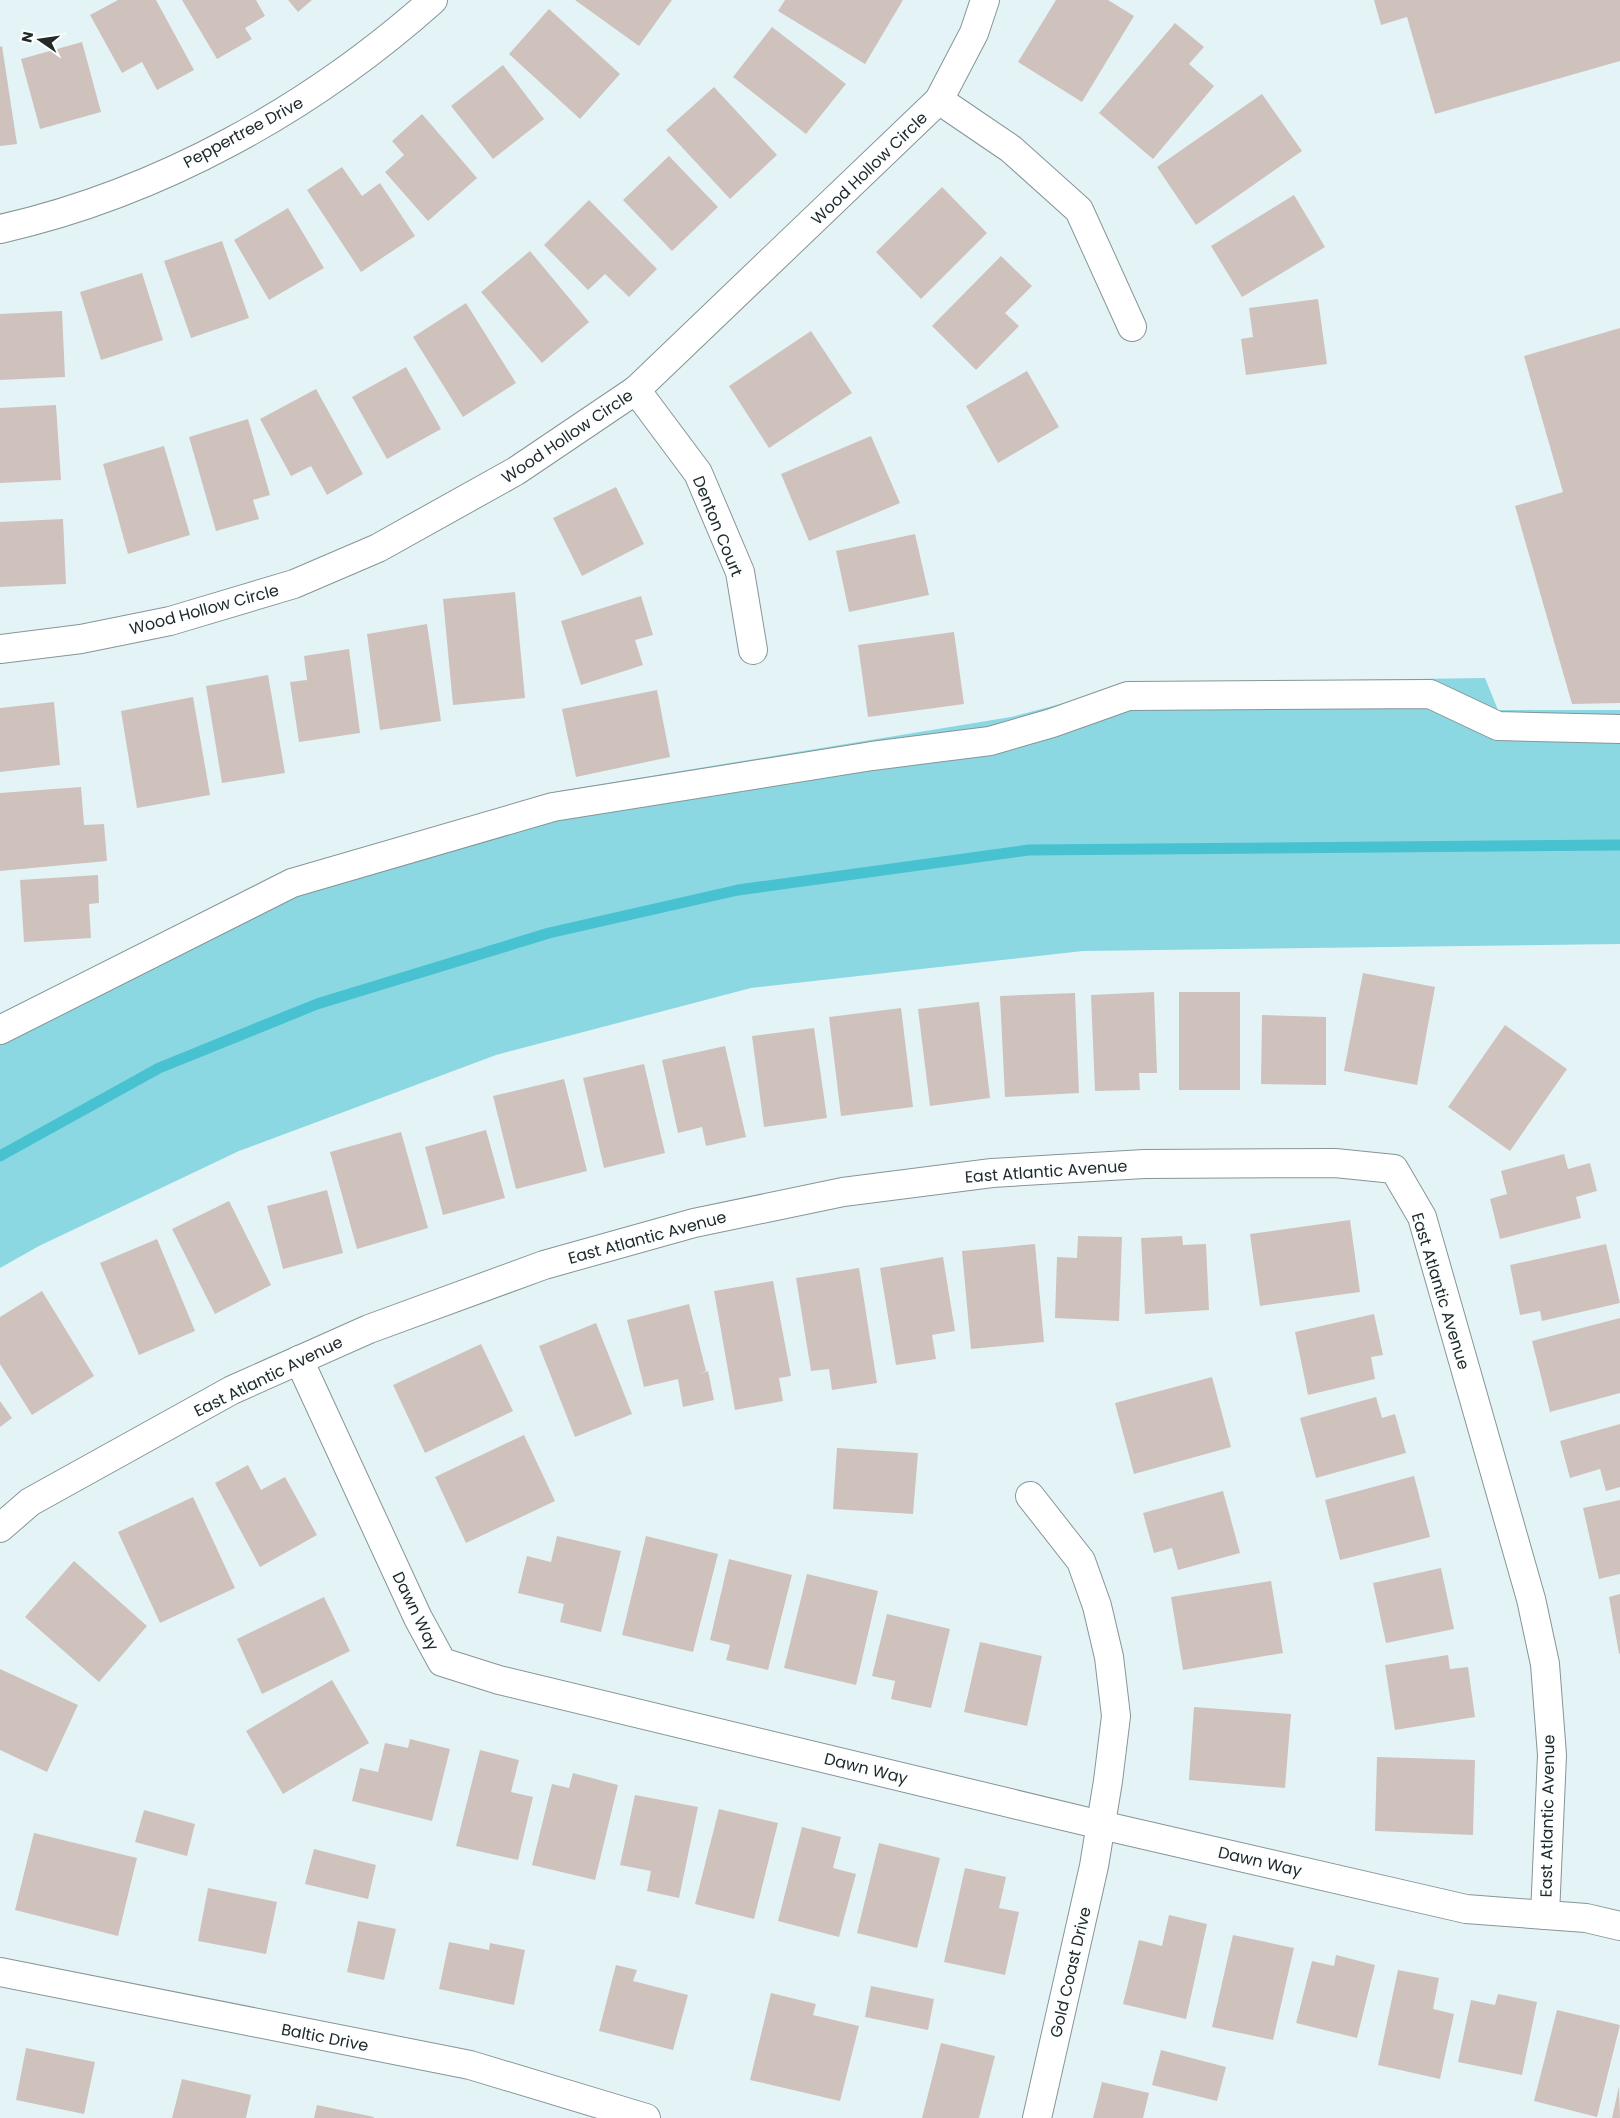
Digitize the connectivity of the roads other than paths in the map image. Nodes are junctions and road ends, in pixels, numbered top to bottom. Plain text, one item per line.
1 (433, 0) edge
2 (985, 0) edge
3 (939, 100) junction
4 (0, 229) edge
5 (1132, 327) dead end
6 (636, 390) junction
7 (0, 649) edge
8 (753, 650) dead end
9 (1620, 729) edge
10 (0, 1030) edge
11 (299, 1360) junction
12 (1030, 1496) dead end
13 (0, 1528) edge
14 (1101, 1825) junction
15 (1544, 1914) junction
16 (1620, 1926) edge
17 (0, 1972) edge
18 (646, 2118) edge
19 (1037, 2118) edge

1 - 4 street, Peppertree Drive
2 - 3 street, Wood Hollow Circle
3 - 5 street
3 - 6 street, Wood Hollow Circle
6 - 7 street, Wood Hollow Circle
6 - 8 street, Denton Court
9 - 10 street
11 - 13 street, East Atlantic Avenue
11 - 14 street, Dawn Way
11 - 15 street, East Atlantic Avenue
12 - 14 street, Gold Coast Drive
14 - 15 street, Dawn Way
14 - 19 street, Gold Coast Drive
15 - 16 street, Dawn Way
17 - 18 street, Baltic Drive

